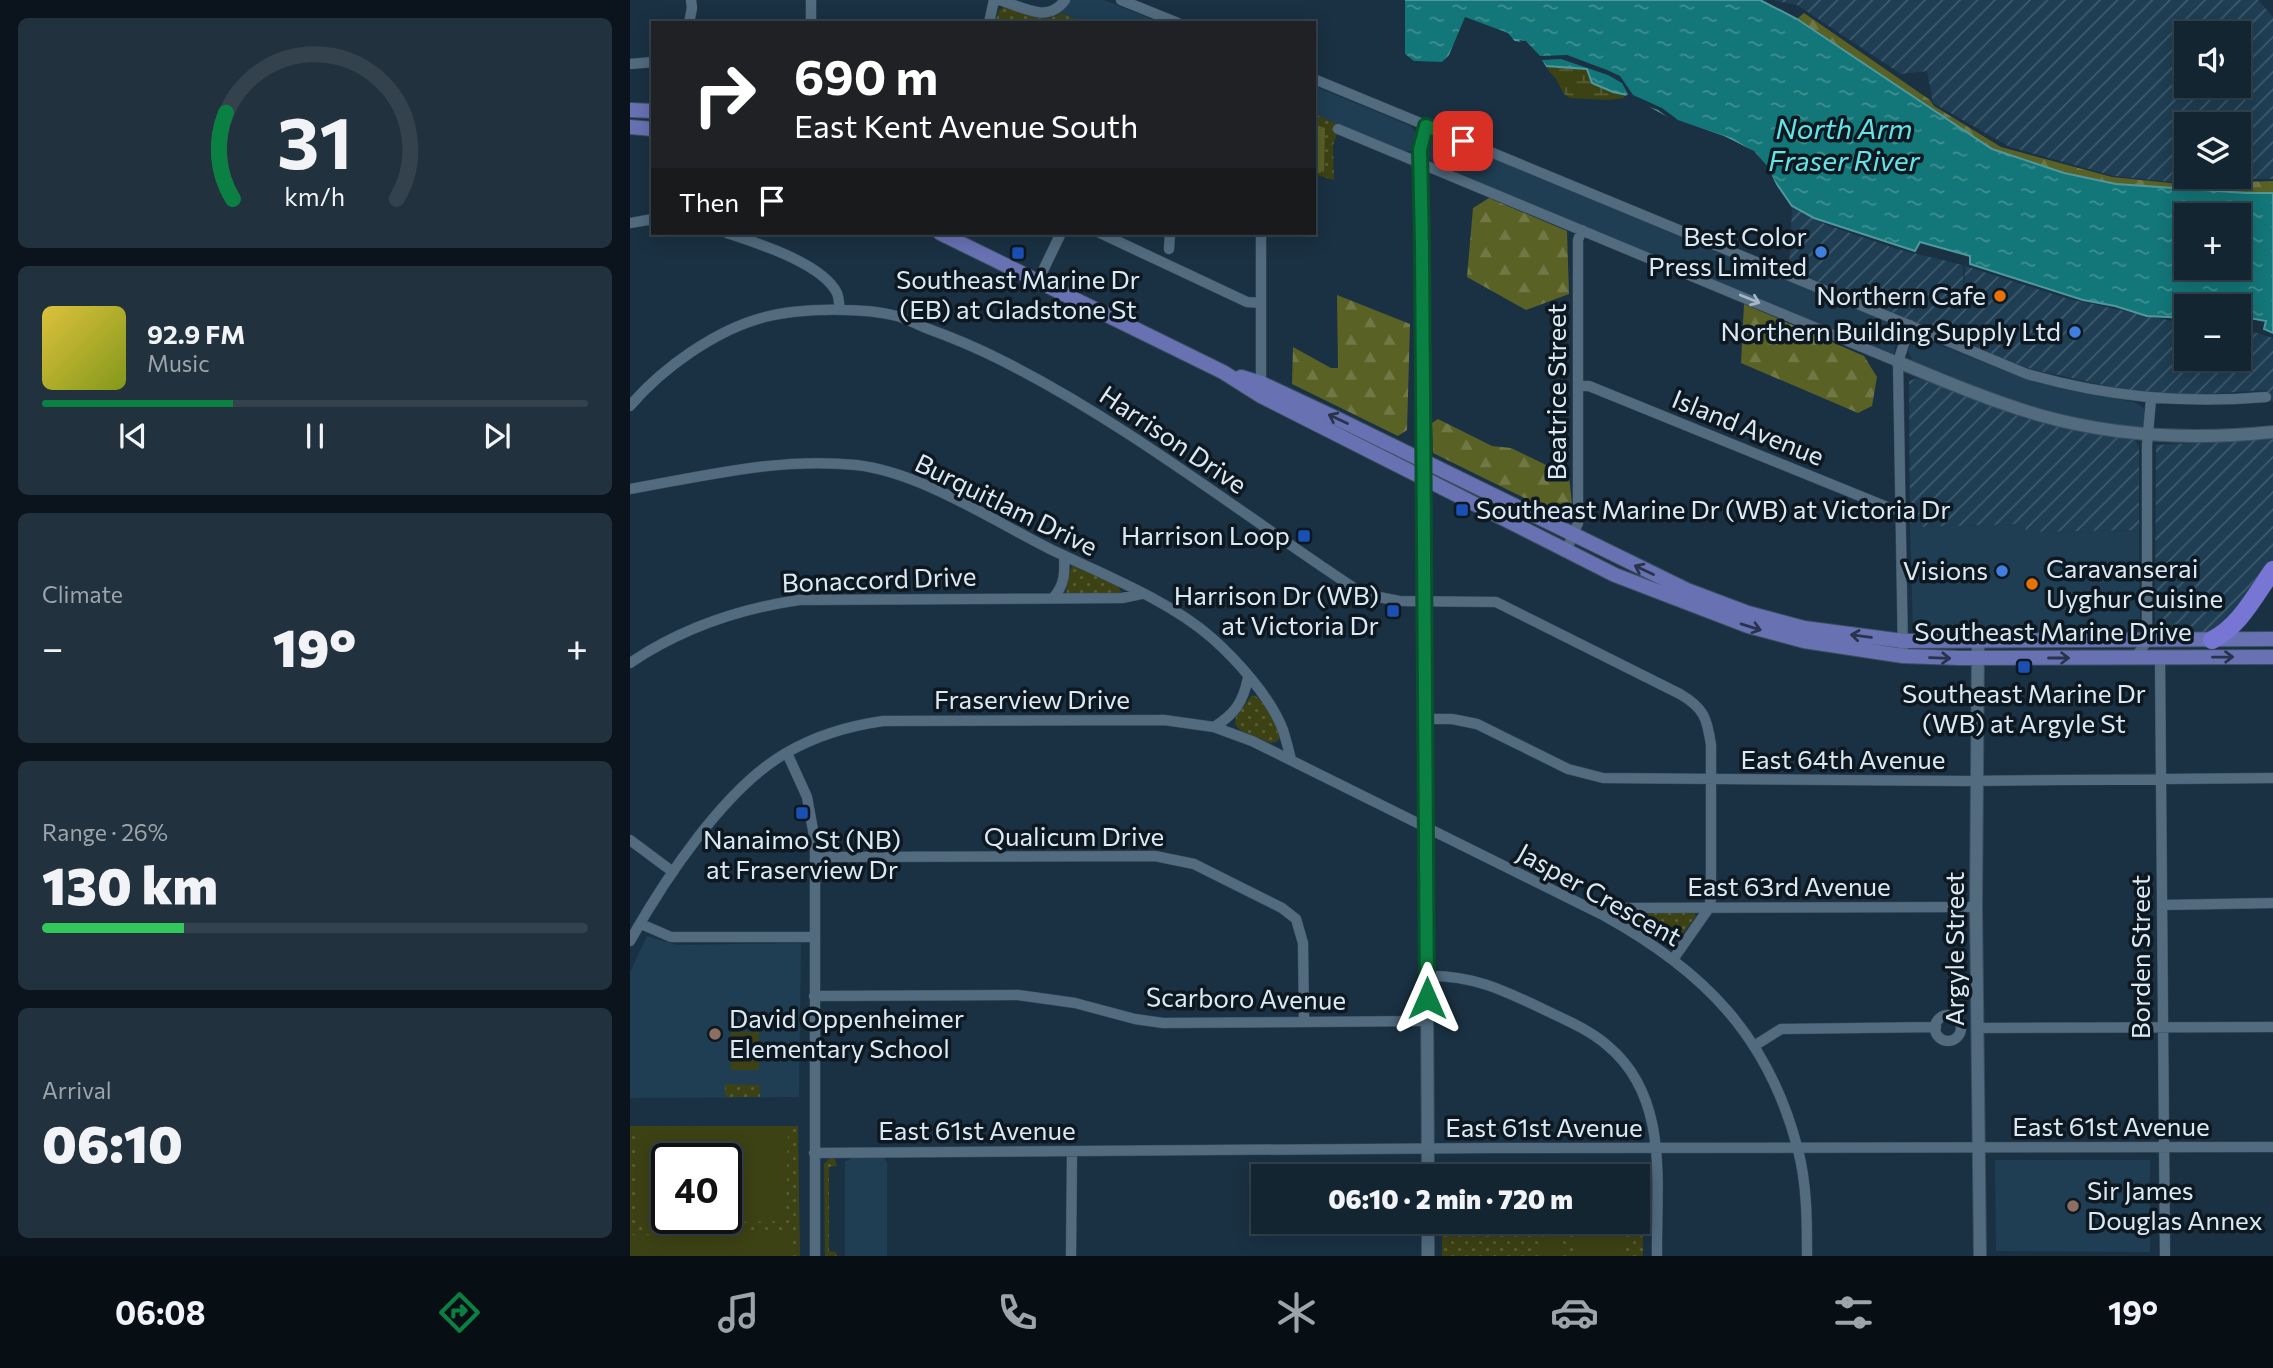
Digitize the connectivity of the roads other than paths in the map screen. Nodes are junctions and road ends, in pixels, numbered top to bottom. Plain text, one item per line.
1 (691, 0) edge
2 (811, 0) edge
3 (997, 0) edge
4 (1065, 0) edge
5 (1121, 0) edge
6 (689, 21) edge
7 (811, 21) edge
8 (990, 21) edge
9 (1173, 21) edge
10 (651, 62) edge
11 (630, 64) edge
12 (1316, 80) edge
13 (630, 110) edge
14 (651, 111) edge
15 (1426, 126) junction
16 (630, 127) edge
17 (651, 129) edge
18 (1338, 130) dead end
19 (1421, 163) junction
20 (651, 219) edge
21 (630, 223) edge
22 (1581, 230) junction
23 (732, 235) edge
24 (944, 235) edge
25 (1060, 235) edge
26 (1104, 235) edge
27 (1170, 235) edge
28 (1261, 235) edge
29 (1170, 249) dead end
30 (1038, 281) junction
31 (1261, 303) junction
32 (839, 310) junction
33 (1910, 325) junction
34 (1898, 362) junction
35 (1578, 386) junction
36 (1261, 389) junction
37 (2266, 397) dead end
38 (2151, 399) junction
39 (630, 406) edge
40 (2273, 432) edge
41 (2148, 436) junction
42 (1424, 462) junction
43 (1424, 480) junction
44 (630, 489) edge
45 (1901, 510) junction
46 (1573, 536) junction
47 (1566, 551) junction
48 (1064, 556) junction
49 (2273, 570) edge
50 (1141, 594) junction
51 (1053, 598) junction
52 (1425, 603) junction
53 (2273, 639) edge
54 (1903, 640) junction
55 (2212, 640) junction
56 (1978, 641) junction
57 (2147, 641) junction
58 (1903, 656) junction
59 (2273, 657) edge
60 (2136, 658) junction
61 (2160, 658) junction
62 (1977, 659) junction
63 (630, 663) edge
64 (1248, 678) junction
65 (1426, 719) junction
66 (1214, 727) junction
67 (787, 753) junction
68 (1291, 760) junction
69 (2273, 778) edge
70 (2161, 779) junction
71 (1710, 780) junction
72 (1976, 781) junction
73 (1426, 828) junction
74 (630, 840) edge
75 (815, 857) junction
76 (673, 872) junction
77 (2273, 903) edge
78 (2162, 905) junction
79 (1976, 907) junction
80 (1709, 908) junction
81 (1603, 915) junction
82 (641, 924) junction
83 (815, 937) junction
84 (630, 941) edge
85 (1674, 958) junction
86 (1427, 976) junction
87 (814, 996) junction
88 (1427, 1021) junction
89 (1304, 1022) junction
90 (1936, 1027) dead end
91 (2273, 1027) edge
92 (1978, 1028) junction
93 (2162, 1028) junction
94 (1754, 1046) junction
95 (2273, 1147) edge
96 (1656, 1148) junction
97 (1798, 1148) junction
98 (1979, 1148) junction
99 (2164, 1148) junction
100 (1428, 1149) junction
101 (1072, 1152) junction
102 (814, 1153) junction
103 (1428, 1164) edge
104 (1428, 1234) edge
105 (815, 1256) edge
106 (1071, 1256) edge
107 (1427, 1256) edge
108 (1657, 1256) edge
109 (1807, 1256) edge
110 (1980, 1256) edge
111 (2165, 1256) edge

1 - 6 street
2 - 7 street
3 - 4 street
3 - 8 street
5 - 9 street
10 - 11 street
12 - 15 street
13 - 14 main road
15 - 19 street
15 - 33 street
16 - 17 main road
18 - 19 street
19 - 22 street
19 - 42 street
20 - 21 street
22 -> 34 street
22 - 35 street, Beatrice Street
23 - 32 street
24 - 30 main road, Southeast Marine Drive
25 - 30 street
26 - 31 street
27 - 29 street
28 - 31 street
30 - 36 main road, Southeast Marine Drive
31 - 36 street
32 - 39 street, Harrison Drive
32 - 52 street, Harrison Drive
33 - 34 street
33 - 38 street
34 - 41 street
34 - 45 street
35 - 45 street, Island Avenue
35 - 46 street, Beatrice Street
42 -> 36 main road, Southeast Marine Drive
36 - 43 main road, Southeast Marine Drive
37 - 38 street
38 - 41 street
40 - 41 street
41 - 57 street
42 - 43 street
42 - 46 main road, Southeast Marine Drive
43 - 47 main road, Southeast Marine Drive
43 - 52 street
44 - 48 street, Burquitlam Drive
45 - 54 street
46 - 47 street, Beatrice Street
54 -> 46 main road, Southeast Marine Drive
47 -> 58 main road, Southeast Marine Drive
48 - 50 street, Burquitlam Drive
48 - 51 street
49 - 55 highway
50 - 51 street, Bonaccord Drive
50 - 64 street, Burquitlam Drive
51 - 63 street, Bonaccord Drive
52 - 65 street
52 - 71 street, Harrison Drive
53 - 55 main road, Southeast Marine Drive
54 - 56 main road, Southeast Marine Drive
54 - 58 street
55 - 57 main road, Southeast Marine Drive
56 - 57 main road, Southeast Marine Drive
56 - 62 street, Argyle Street
57 - 60 street
58 -> 62 main road, Southeast Marine Drive
61 -> 59 main road, Southeast Marine Drive
60 - 61 main road, Southeast Marine Drive
62 -> 60 main road, Southeast Marine Drive
61 - 70 street, Borden Street
62 - 72 street, Argyle Street
64 - 66 street
64 - 68 street, Burquitlam Drive
65 - 71 street, East 64th Avenue
65 - 73 street
66 - 67 street, Fraserview Drive
66 - 68 street, Fraserview Drive
67 - 75 street
67 - 76 street, Fraserview Drive
68 - 73 street, Fraserview Drive
69 - 70 street, East 64th Avenue
70 - 72 street, East 64th Avenue
70 - 78 street, Borden Street
71 - 72 street, East 64th Avenue
71 - 80 street, Harrison Drive
72 - 79 street, Argyle Street
73 - 81 street, Jasper Crescent
73 - 86 street
74 - 76 street
75 - 83 street
75 - 89 street, Qualicum Drive
76 - 82 street, Fraserview Drive
77 - 78 street
78 - 93 street, Borden Street
79 - 80 street, East 63rd Avenue
79 - 92 street, Argyle Street
80 - 81 street, East 63rd Avenue
80 - 85 street
81 - 85 street, Jasper Crescent
82 - 83 street
82 - 84 street, Fraserview Drive
83 - 87 street
85 - 94 street, Jasper Crescent
86 - 88 street
86 - 96 street
87 - 89 street, Scarboro Avenue
87 - 102 street
88 - 89 street, Scarboro Avenue
88 - 100 street
90 - 94 street
91 - 93 street
92 - 93 street
92 - 98 street, Argyle Street
93 - 99 street, Borden Street
94 - 97 street, Jasper Crescent
95 - 99 street, East 61st Avenue
96 - 97 street, East 61st Avenue
96 - 100 street, East 61st Avenue
96 - 108 street
97 - 98 street, East 61st Avenue
97 - 109 street, Jasper Crescent
98 - 99 street, East 61st Avenue
98 - 110 street, Argyle Street
99 - 111 street, Borden Street
100 - 101 street, East 61st Avenue
100 - 103 street
101 - 102 street, East 61st Avenue
101 - 106 street
102 - 105 street
104 - 107 street

